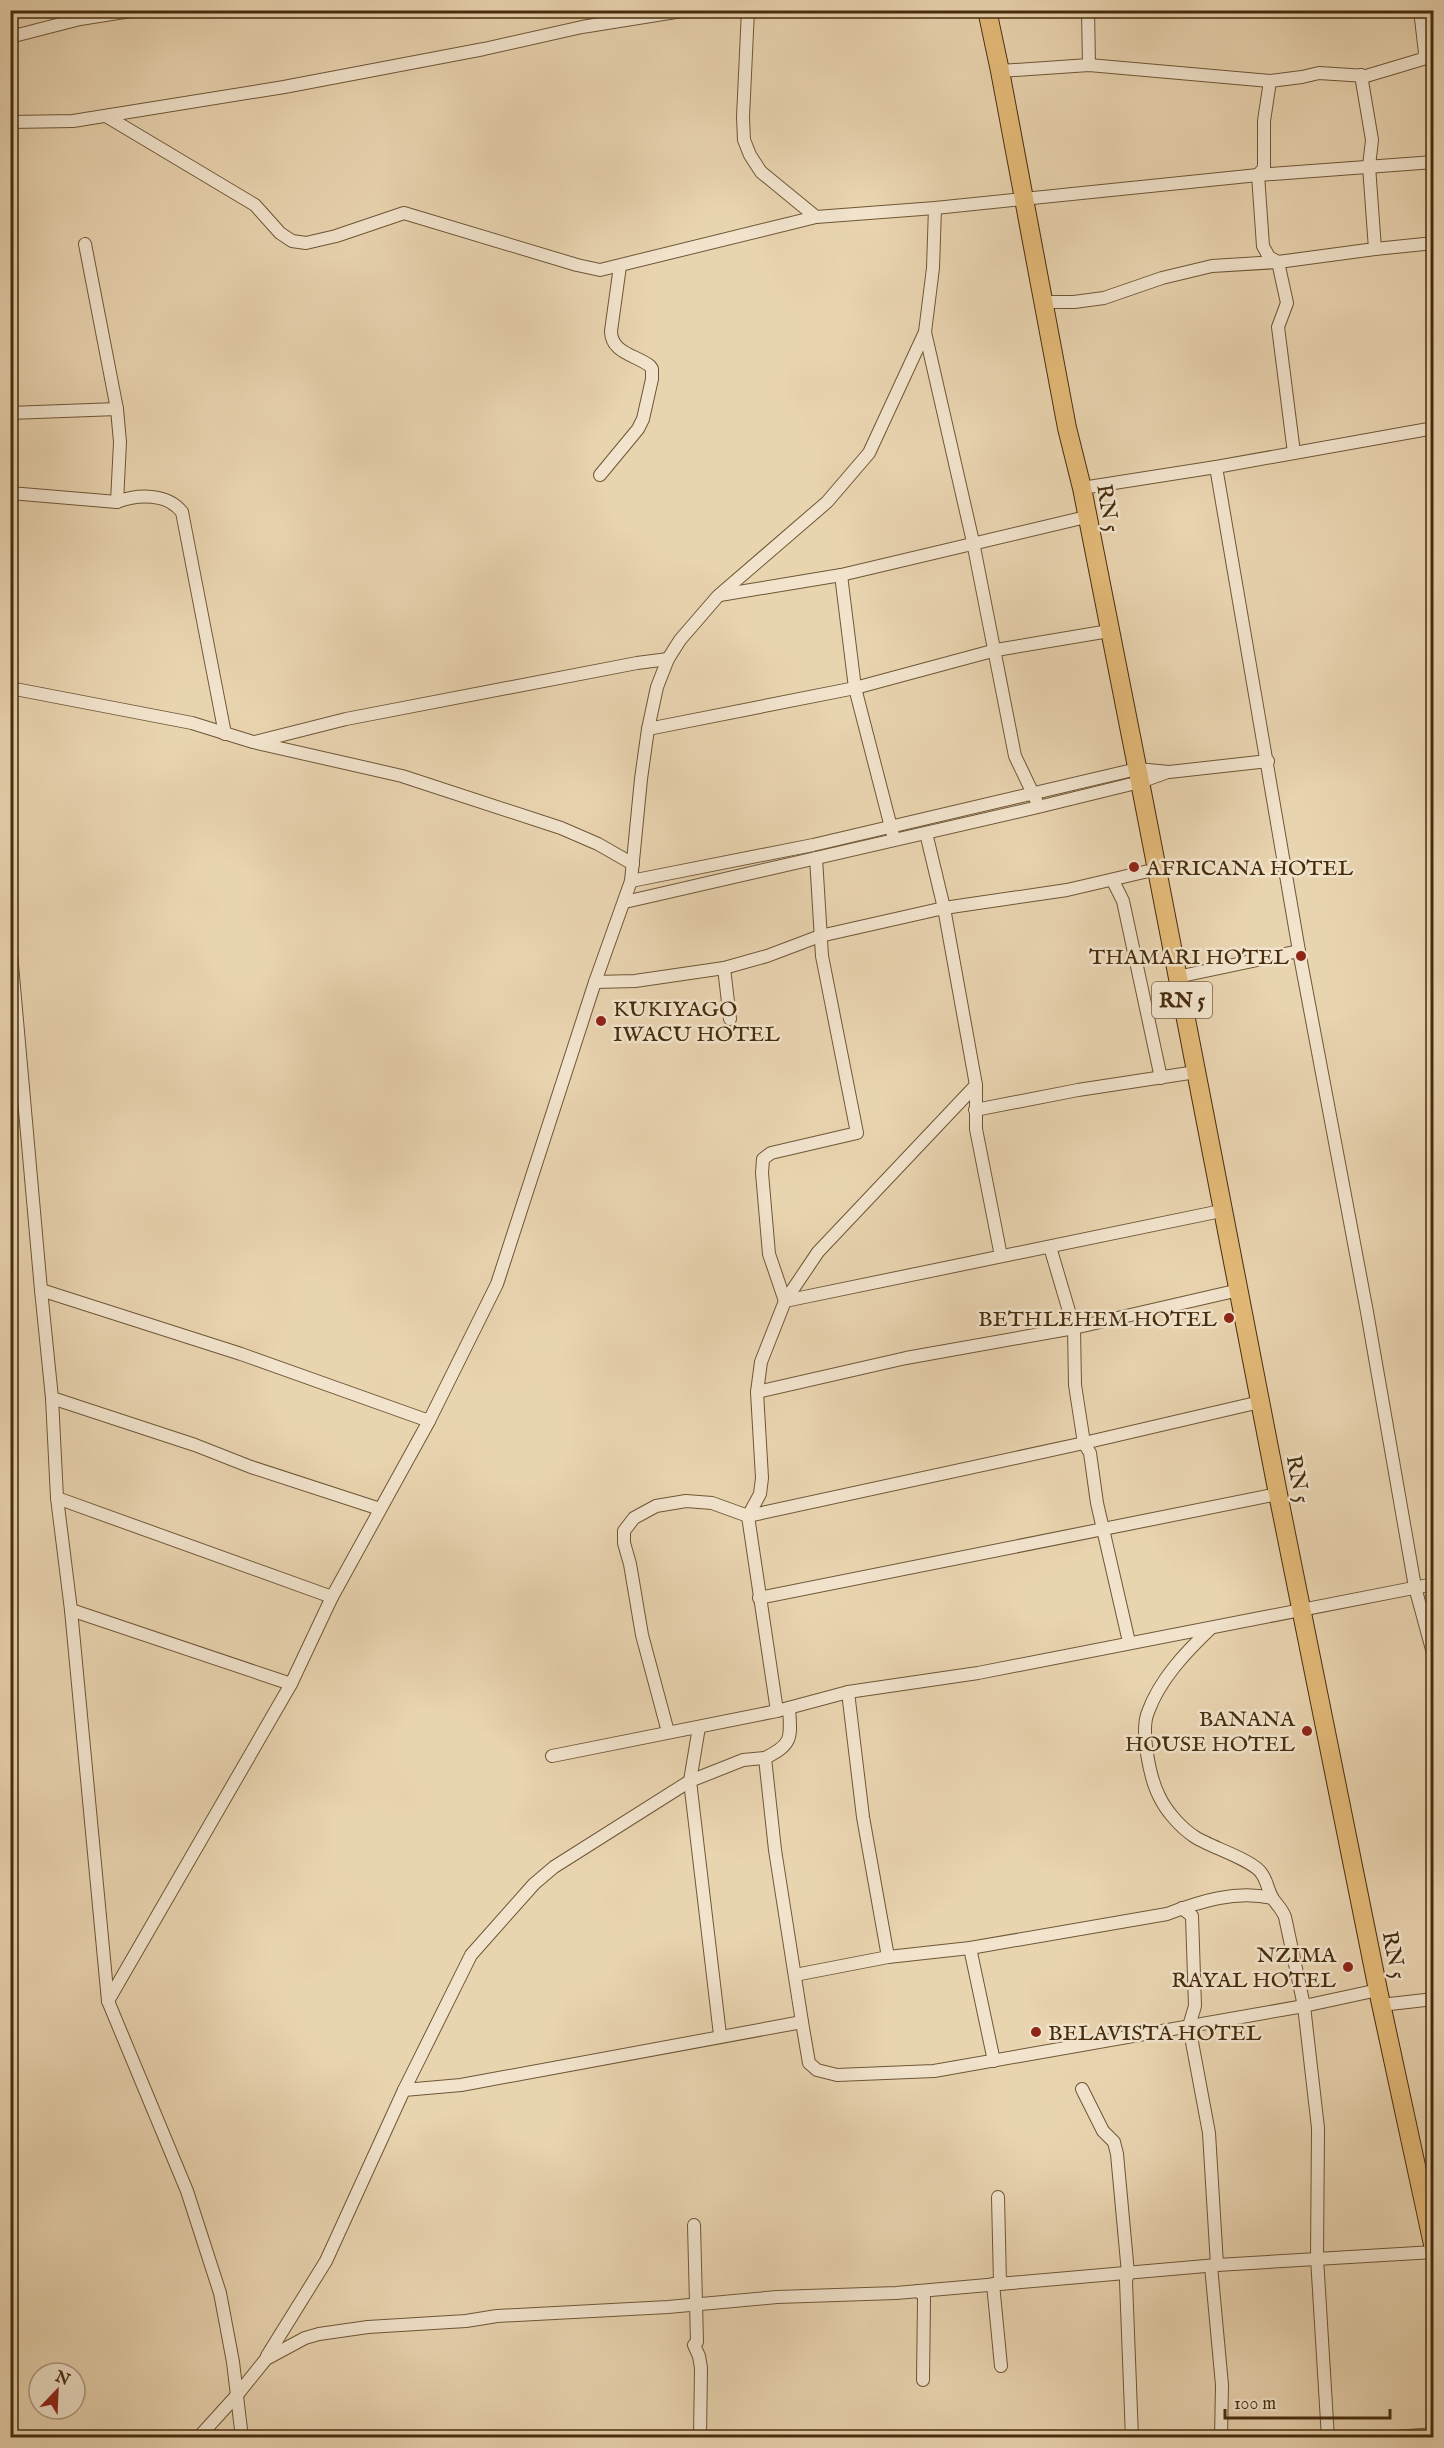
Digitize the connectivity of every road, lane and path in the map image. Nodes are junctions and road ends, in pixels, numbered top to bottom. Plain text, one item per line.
1 (137, 10) edge
2 (688, 10) edge
3 (748, 10) edge
4 (987, 10) edge
5 (1088, 10) edge
6 (1420, 10) edge
7 (10, 37) edge
8 (1089, 65) junction
9 (1000, 71) junction
10 (1361, 75) junction
11 (1270, 81) junction
12 (106, 116) junction
13 (10, 122) edge
14 (1434, 162) edge
15 (1369, 166) junction
16 (1258, 175) junction
17 (1025, 198) junction
18 (935, 208) junction
19 (816, 217) junction
20 (1434, 243) edge
21 (85, 244) dead end
22 (1375, 249) junction
23 (1278, 262) junction
24 (620, 266) junction
25 (1044, 302) junction
26 (925, 332) junction
27 (117, 409) junction
28 (10, 414) edge
29 (1434, 428) edge
30 (1294, 453) junction
31 (1216, 467) junction
32 (600, 475) dead end
33 (1082, 488) junction
34 (10, 492) edge
35 (117, 502) junction
36 (1086, 517) junction
37 (973, 542) junction
38 (841, 575) junction
39 (718, 596) junction
40 (1108, 631) junction
41 (996, 650) junction
42 (668, 659) junction
43 (10, 688) edge
44 (855, 688) junction
45 (648, 729) junction
46 (225, 734) junction
47 (253, 742) junction
48 (1268, 761) junction
49 (1139, 775) junction
50 (1034, 794) junction
51 (1038, 807) junction
52 (892, 833) junction
53 (926, 833) junction
54 (816, 858) junction
55 (633, 864) junction
56 (1157, 869) junction
57 (631, 881) junction
58 (1113, 881) junction
59 (625, 902) junction
60 (944, 908) junction
61 (820, 936) junction
62 (10, 942) edge
63 (1299, 951) junction
64 (724, 968) junction
65 (1177, 977) junction
66 (595, 982) junction
67 (730, 1019) dead end
68 (1197, 1072) junction
69 (1161, 1078) junction
70 (976, 1085) junction
71 (975, 1110) junction
72 (1221, 1211) junction
73 (1050, 1247) junction
74 (1001, 1256) junction
75 (41, 1290) junction
76 (1239, 1290) junction
77 (785, 1302) junction
78 (1074, 1328) junction
79 (757, 1392) junction
80 (52, 1398) junction
81 (1260, 1402) junction
82 (429, 1421) junction
83 (1084, 1443) junction
84 (1278, 1494) junction
85 (57, 1498) junction
86 (380, 1509) junction
87 (748, 1516) junction
88 (1102, 1528) junction
89 (1434, 1584) edge
90 (1415, 1587) junction
91 (332, 1597) junction
92 (759, 1598) junction
93 (1301, 1608) junction
94 (71, 1610) junction
95 (1210, 1629) junction
96 (1130, 1642) junction
97 (1434, 1657) edge
98 (291, 1684) junction
99 (848, 1692) junction
100 (783, 1709) junction
101 (699, 1727) junction
102 (668, 1732) junction
103 (552, 1756) dead end
104 (765, 1758) junction
105 (690, 1781) junction
106 (1272, 1898) junction
107 (1187, 1912) junction
108 (970, 1948) junction
109 (888, 1958) junction
110 (795, 1975) junction
111 (1380, 1998) junction
112 (1434, 1999) edge
113 (108, 2001) junction
114 (1195, 2006) junction
115 (1305, 2006) junction
116 (1218, 2021) junction
117 (802, 2022) junction
118 (1189, 2026) junction
119 (720, 2036) junction
120 (994, 2061) junction
121 (1082, 2089) dead end
122 (404, 2090) junction
123 (998, 2197) dead end
124 (694, 2225) dead end
125 (1434, 2250) edge
126 (1317, 2258) junction
127 (1214, 2266) junction
128 (1128, 2273) junction
129 (996, 2283) junction
130 (918, 2291) junction
131 (696, 2304) junction
132 (266, 2359) junction
133 (1001, 2366) dead end
134 (923, 2380) dead end
135 (237, 2395) junction
136 (1434, 2434) edge
137 (198, 2438) edge
138 (242, 2438) edge
139 (700, 2438) edge
140 (1132, 2438) edge
141 (1221, 2438) edge
142 (1328, 2438) edge
143 (1384, 2438) edge

1 - 7 street
2 - 12 street
3 - 19 street
4 - 9 main road, RN 5 / RN 5
5 - 8 street
6 - 10 street
8 - 9 street
8 - 11 street
9 - 17 main road, RN 5 / RN 5
10 - 11 street
10 - 15 street
11 - 16 street
12 - 13 street
12 - 24 street
14 - 15 street
15 - 16 street
15 - 22 street
16 - 17 street
16 - 23 street
17 - 18 street
17 - 25 main road, RN 5 / RN 5
18 - 19 street
18 - 26 street
19 - 24 street
20 - 22 street
21 - 27 street
22 - 23 street
23 - 25 street
23 - 30 street
24 - 32 street
25 - 33 main road, RN 5 / RN 5
26 - 37 street
26 - 39 street
27 - 28 street
27 - 35 street
29 - 30 street
30 - 31 street
31 - 33 street
31 - 48 street
33 - 36 main road, RN 5 / RN 5
34 - 35 street
35 - 46 street
36 - 37 street
36 - 40 main road, RN 5 / RN 5
37 - 38 street
37 - 41 street
38 - 39 street
38 - 44 street
39 - 42 street
40 - 41 street
40 - 49 main road, RN 5 / RN 5
41 - 44 street
41 - 50 street
42 - 45 street
42 - 47 street
43 - 46 street
44 - 45 street
44 - 52 street
45 - 55 street
46 - 47 street
47 - 55 street
48 - 49 street
48 - 63 street
49 - 50 street
49 - 51 street
49 - 56 main road, RN 5 / RN 5
50 - 51 street
50 - 52 street
51 - 53 street
52 - 53 street
52 - 54 street
52 - 57 street
53 - 60 street
54 - 59 street
54 - 61 street
55 - 57 street
56 - 58 street
56 - 65 main road, RN 5 / RN 5
57 - 59 street
58 - 60 street
58 - 69 street
59 - 66 street
60 - 61 street
60 - 70 street
61 - 64 street
61 - 77 street
62 - 75 street
63 - 65 street
63 - 90 street
64 - 66 street
64 - 67 street
65 - 68 main road, RN 5 / RN 5
66 - 82 street
68 - 69 street
68 - 72 main road, RN 5 / RN 5
69 - 71 street
70 - 71 street
70 - 77 street
71 - 74 street
72 - 73 street
72 - 76 main road, RN 5 / RN 5
73 - 74 street
73 - 78 street
74 - 77 street
75 - 80 street
75 - 82 street
76 - 78 street
76 - 81 main road, RN 5 / RN 5
77 - 79 street
78 - 79 street
78 - 83 street
79 - 87 street
80 - 85 street
80 - 86 street
81 - 83 street
81 - 84 main road, RN 5 / RN 5
82 - 86 street
83 - 87 street
83 - 88 street
84 - 88 street
84 - 93 main road, RN 5 / RN 5
85 - 91 street
85 - 94 street
86 - 91 street
87 - 92 street
87 - 102 street
88 - 92 street
88 - 96 street
89 - 90 street
90 - 93 street
90 - 97 street
91 - 98 street
92 - 100 street
93 - 95 street
93 - 111 main road, RN 5 / RN 5
94 - 98 street
94 - 113 street
95 - 96 street
95 - 106 street
96 - 99 street
98 - 113 street
99 - 100 street
99 - 109 street
100 - 101 street
100 - 104 street
101 - 102 street
101 - 105 street
102 - 103 street
104 - 105 street
104 - 110 street
105 - 119 street
105 - 122 street
106 - 107 street
106 - 115 street
107 - 108 street
107 - 114 street
108 - 109 street
108 - 120 street
109 - 110 street
110 - 117 street
111 - 112 street
111 - 115 street
111 - 125 main road, RN 5 / RN 5
113 - 135 street
114 - 116 street
114 - 118 street
115 - 116 street
115 - 126 street
116 - 118 street
117 - 119 street
117 - 120 street
118 - 120 street
118 - 127 street
119 - 122 street
121 - 128 street
122 - 132 street
123 - 129 street
124 - 131 street
125 - 126 street
126 - 127 street
126 - 142 street
127 - 128 street
127 - 141 street
128 - 129 street
128 - 140 street
129 - 130 street
129 - 133 street
130 - 131 street
130 - 134 street
131 - 132 street
131 - 139 street
132 - 135 street
135 - 137 street
135 - 138 street
136 - 143 street

